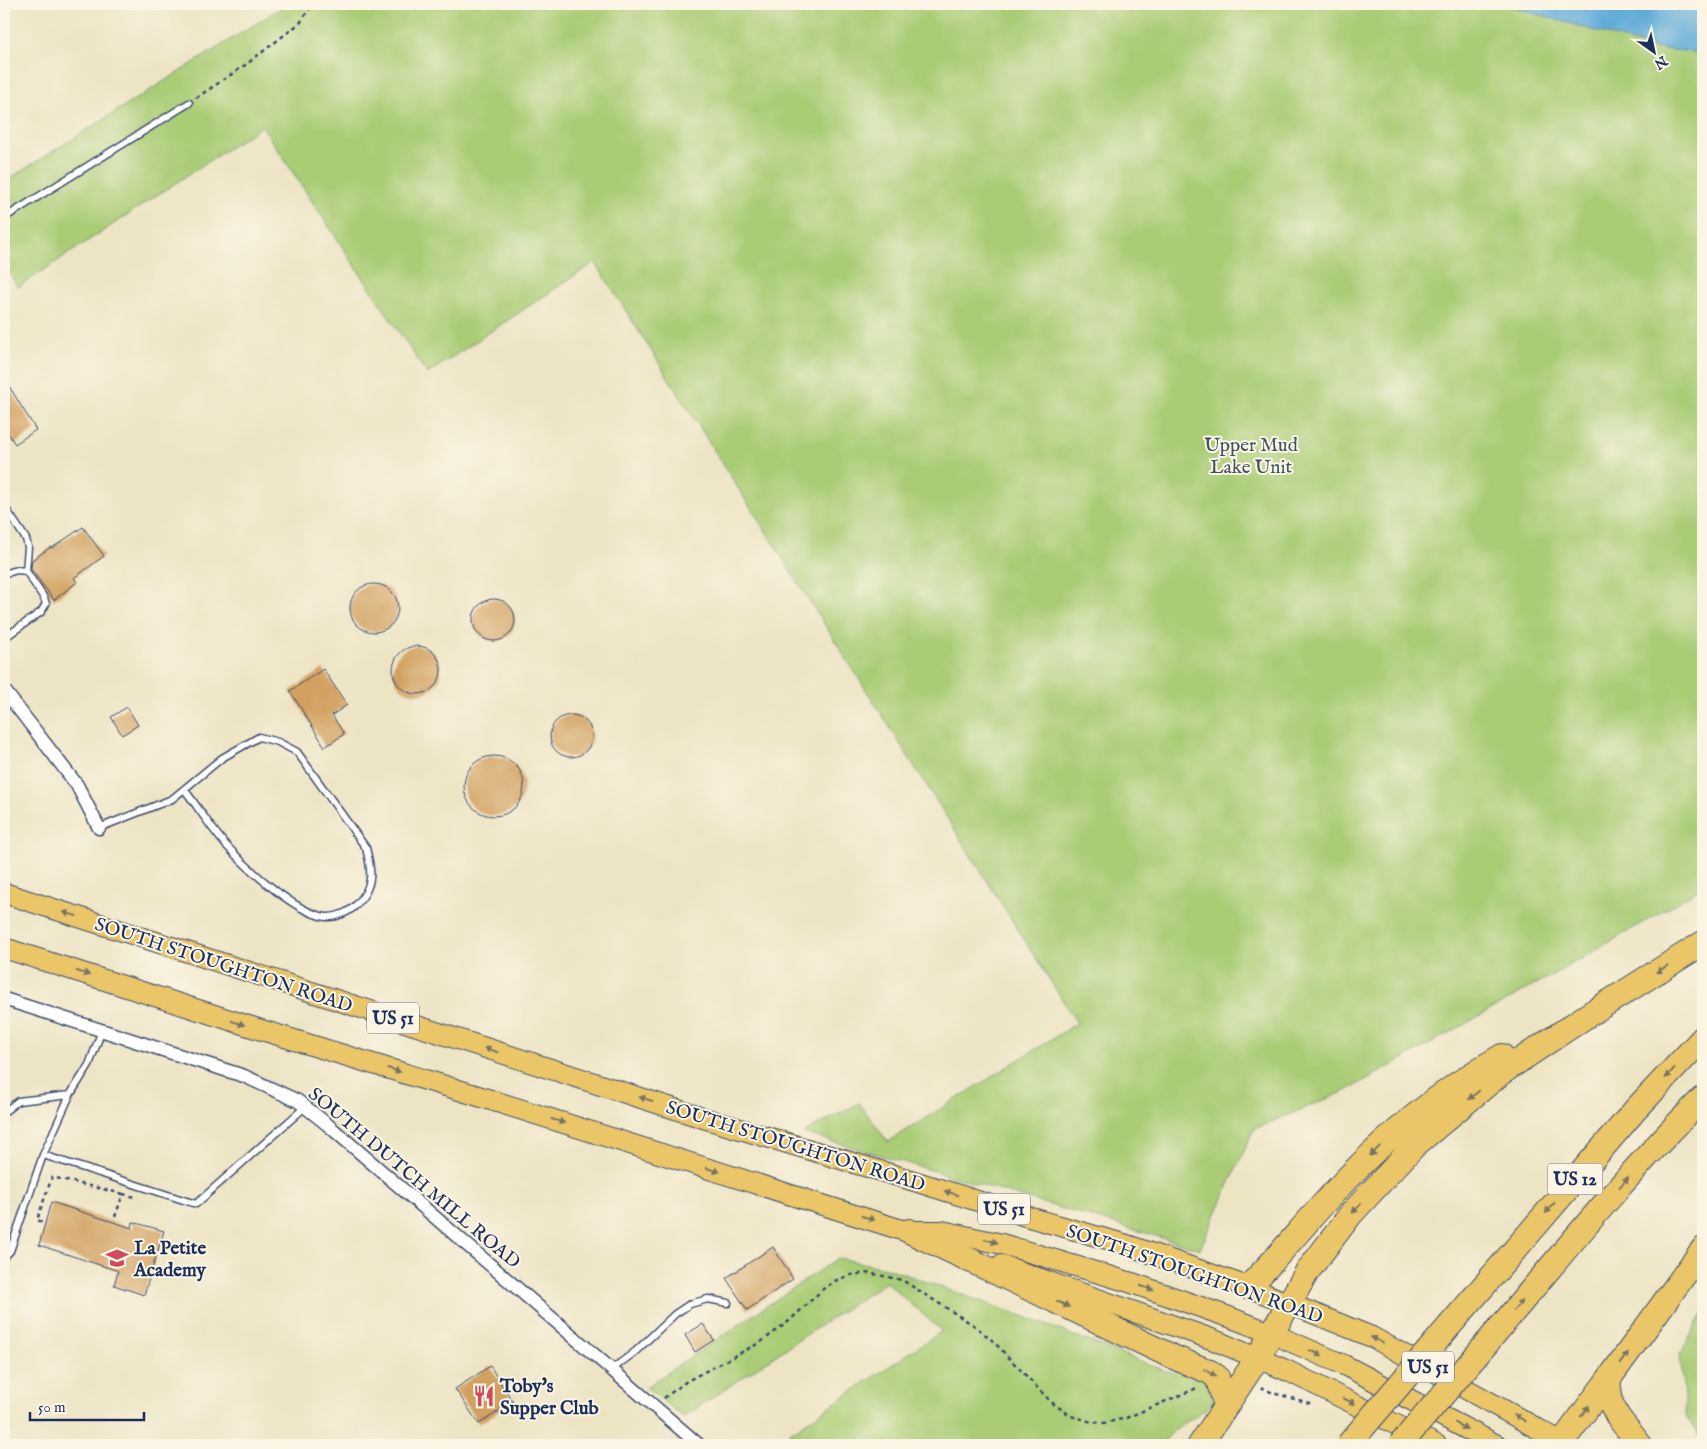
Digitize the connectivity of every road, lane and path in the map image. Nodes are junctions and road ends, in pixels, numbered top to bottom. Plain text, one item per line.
1 (313, 4) edge
2 (189, 103) joint
3 (4, 218) edge
4 (4, 506) edge
5 (26, 571) junction
6 (4, 574) edge
7 (4, 638) edge
8 (4, 690) edge
9 (184, 789) junction
10 (99, 828) joint
11 (4, 893) edge
12 (27, 901) junction
13 (4, 906) edge
14 (1703, 943) edge
15 (4, 948) edge
16 (4, 999) edge
17 (1584, 1017) junction
18 (102, 1030) junction
19 (1703, 1038) edge
20 (70, 1096) junction
21 (1703, 1098) edge
22 (305, 1107) junction
23 (4, 1112) edge
24 (43, 1155) junction
25 (123, 1194) junction
26 (140, 1199) dead end
27 (115, 1218) dead end
28 (42, 1222) dead end
29 (909, 1231) junction
30 (1703, 1249) edge
31 (4, 1257) edge
32 (1248, 1287) junction
33 (728, 1303) dead end
34 (1289, 1303) junction
35 (1271, 1333) junction
36 (1257, 1359) junction
37 (610, 1370) junction
38 (1217, 1377) junction
39 (1244, 1379) junction
40 (1608, 1380) junction
41 (1314, 1405) dead end
42 (653, 1406) junction
43 (1226, 1406) junction
44 (1562, 1444) edge
45 (699, 1445) edge
46 (1200, 1445) edge
47 (1348, 1445) edge
48 (1400, 1445) edge
49 (1437, 1445) edge
50 (1497, 1445) edge
51 (1640, 1445) edge

1 - 2 path
2 - 3 lane
4 - 5 lane
5 - 6 lane
5 - 7 lane
8 - 10 street
9 - 9 lane
9 - 10 lane
11 - 12 main road, SOUTH STOUGHTON ROAD / US 51
12 - 13 main road
32 -> 12 main road, SOUTH STOUGHTON ROAD / US 51
14 -> 17 highway
15 -> 29 main road, US 51
16 - 18 street, SOUTH DUTCH MILL ROAD
17 -> 32 highway
17 -> 34 highway
18 - 20 lane
18 - 22 street, SOUTH DUTCH MILL ROAD
19 -> 47 highway, US 12, bridge
20 - 23 lane
20 - 24 lane
48 -> 21 highway, US 12, bridge
22 - 24 lane
22 - 37 street, SOUTH DUTCH MILL ROAD
24 - 31 lane
25 - 26 path
25 - 27 path
25 - 28 path
29 -> 35 main road
29 - 36 main road, US 51
29 -> 38 highway
40 -> 30 highway
32 - 34 main road, SOUTH STOUGHTON ROAD / US 51
33 - 37 lane
34 - 35 highway
44 -> 34 main road, SOUTH STOUGHTON ROAD / US 51
35 - 36 highway
35 -> 50 main road
36 - 39 highway
36 -> 49 main road, US 51
37 - 42 street, SOUTH DUTCH MILL ROAD
38 - 42 path
38 - 43 highway
39 - 41 path
39 - 43 highway
44 -> 40 highway
40 - 51 highway
42 - 45 street, SOUTH DUTCH MILL ROAD
43 - 46 highway

